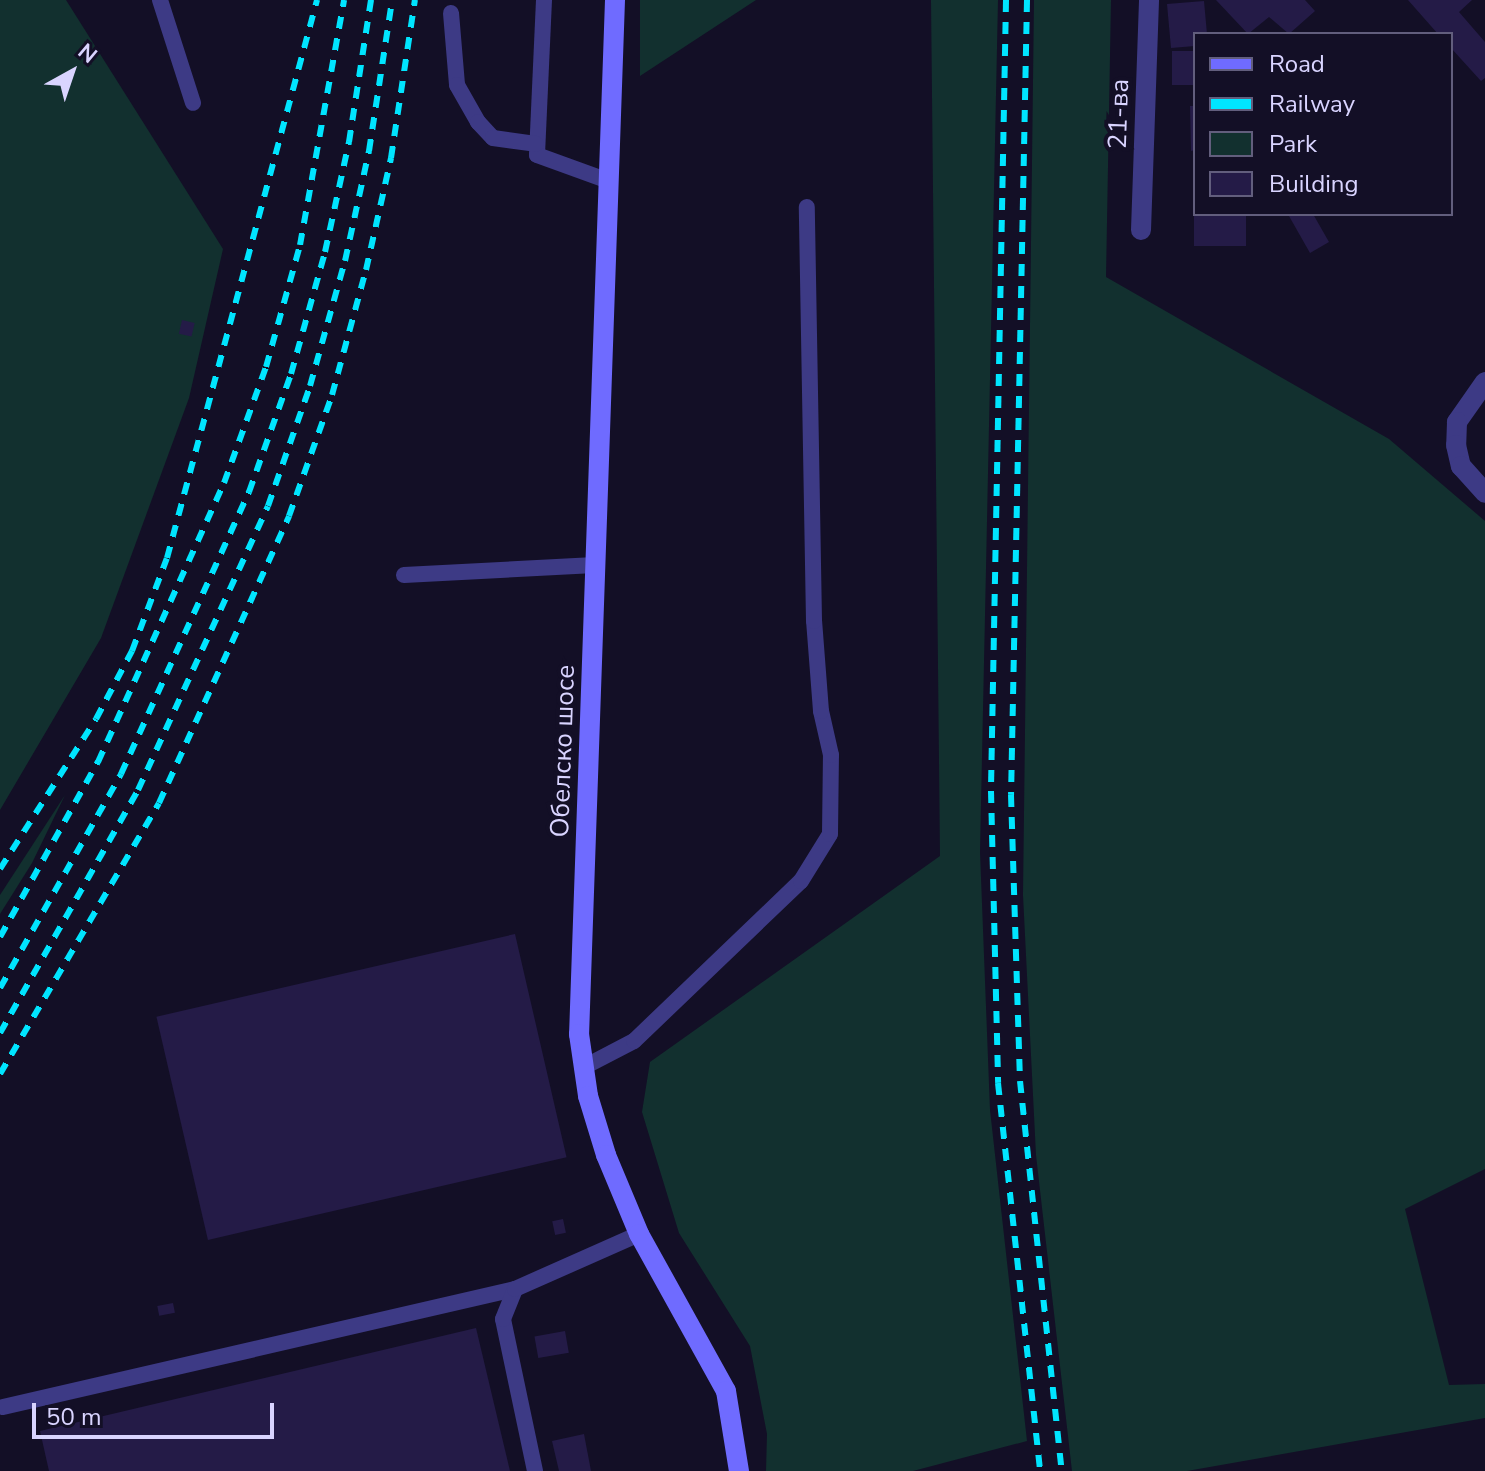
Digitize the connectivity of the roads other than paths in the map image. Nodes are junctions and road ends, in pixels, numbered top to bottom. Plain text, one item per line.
1 (160, 0) edge
2 (544, 0) edge
3 (615, 0) edge
4 (1149, 0) edge
5 (451, 13) dead end
6 (193, 103) dead end
7 (536, 144) junction
8 (609, 181) junction
9 (807, 207) dead end
10 (1141, 230) dead end
11 (1485, 382) edge
12 (1485, 493) edge
13 (595, 565) junction
14 (404, 575) dead end
15 (584, 1067) junction
16 (639, 1234) junction
17 (515, 1289) junction
18 (3, 1407) dead end
19 (535, 1471) edge
20 (739, 1471) edge

1 - 6 lane
2 - 7 lane
3 - 8 street, Обелско шосе
4 - 10 street, 21-ва
5 - 7 lane
7 - 8 lane
8 - 13 street, Обелско шосе
9 - 15 lane
11 - 12 street
13 - 14 lane
13 - 15 street, Обелско шосе
15 - 16 street, Обелско шосе
16 - 17 lane
16 - 20 street, Обелско шосе
17 - 18 lane
17 - 19 lane

